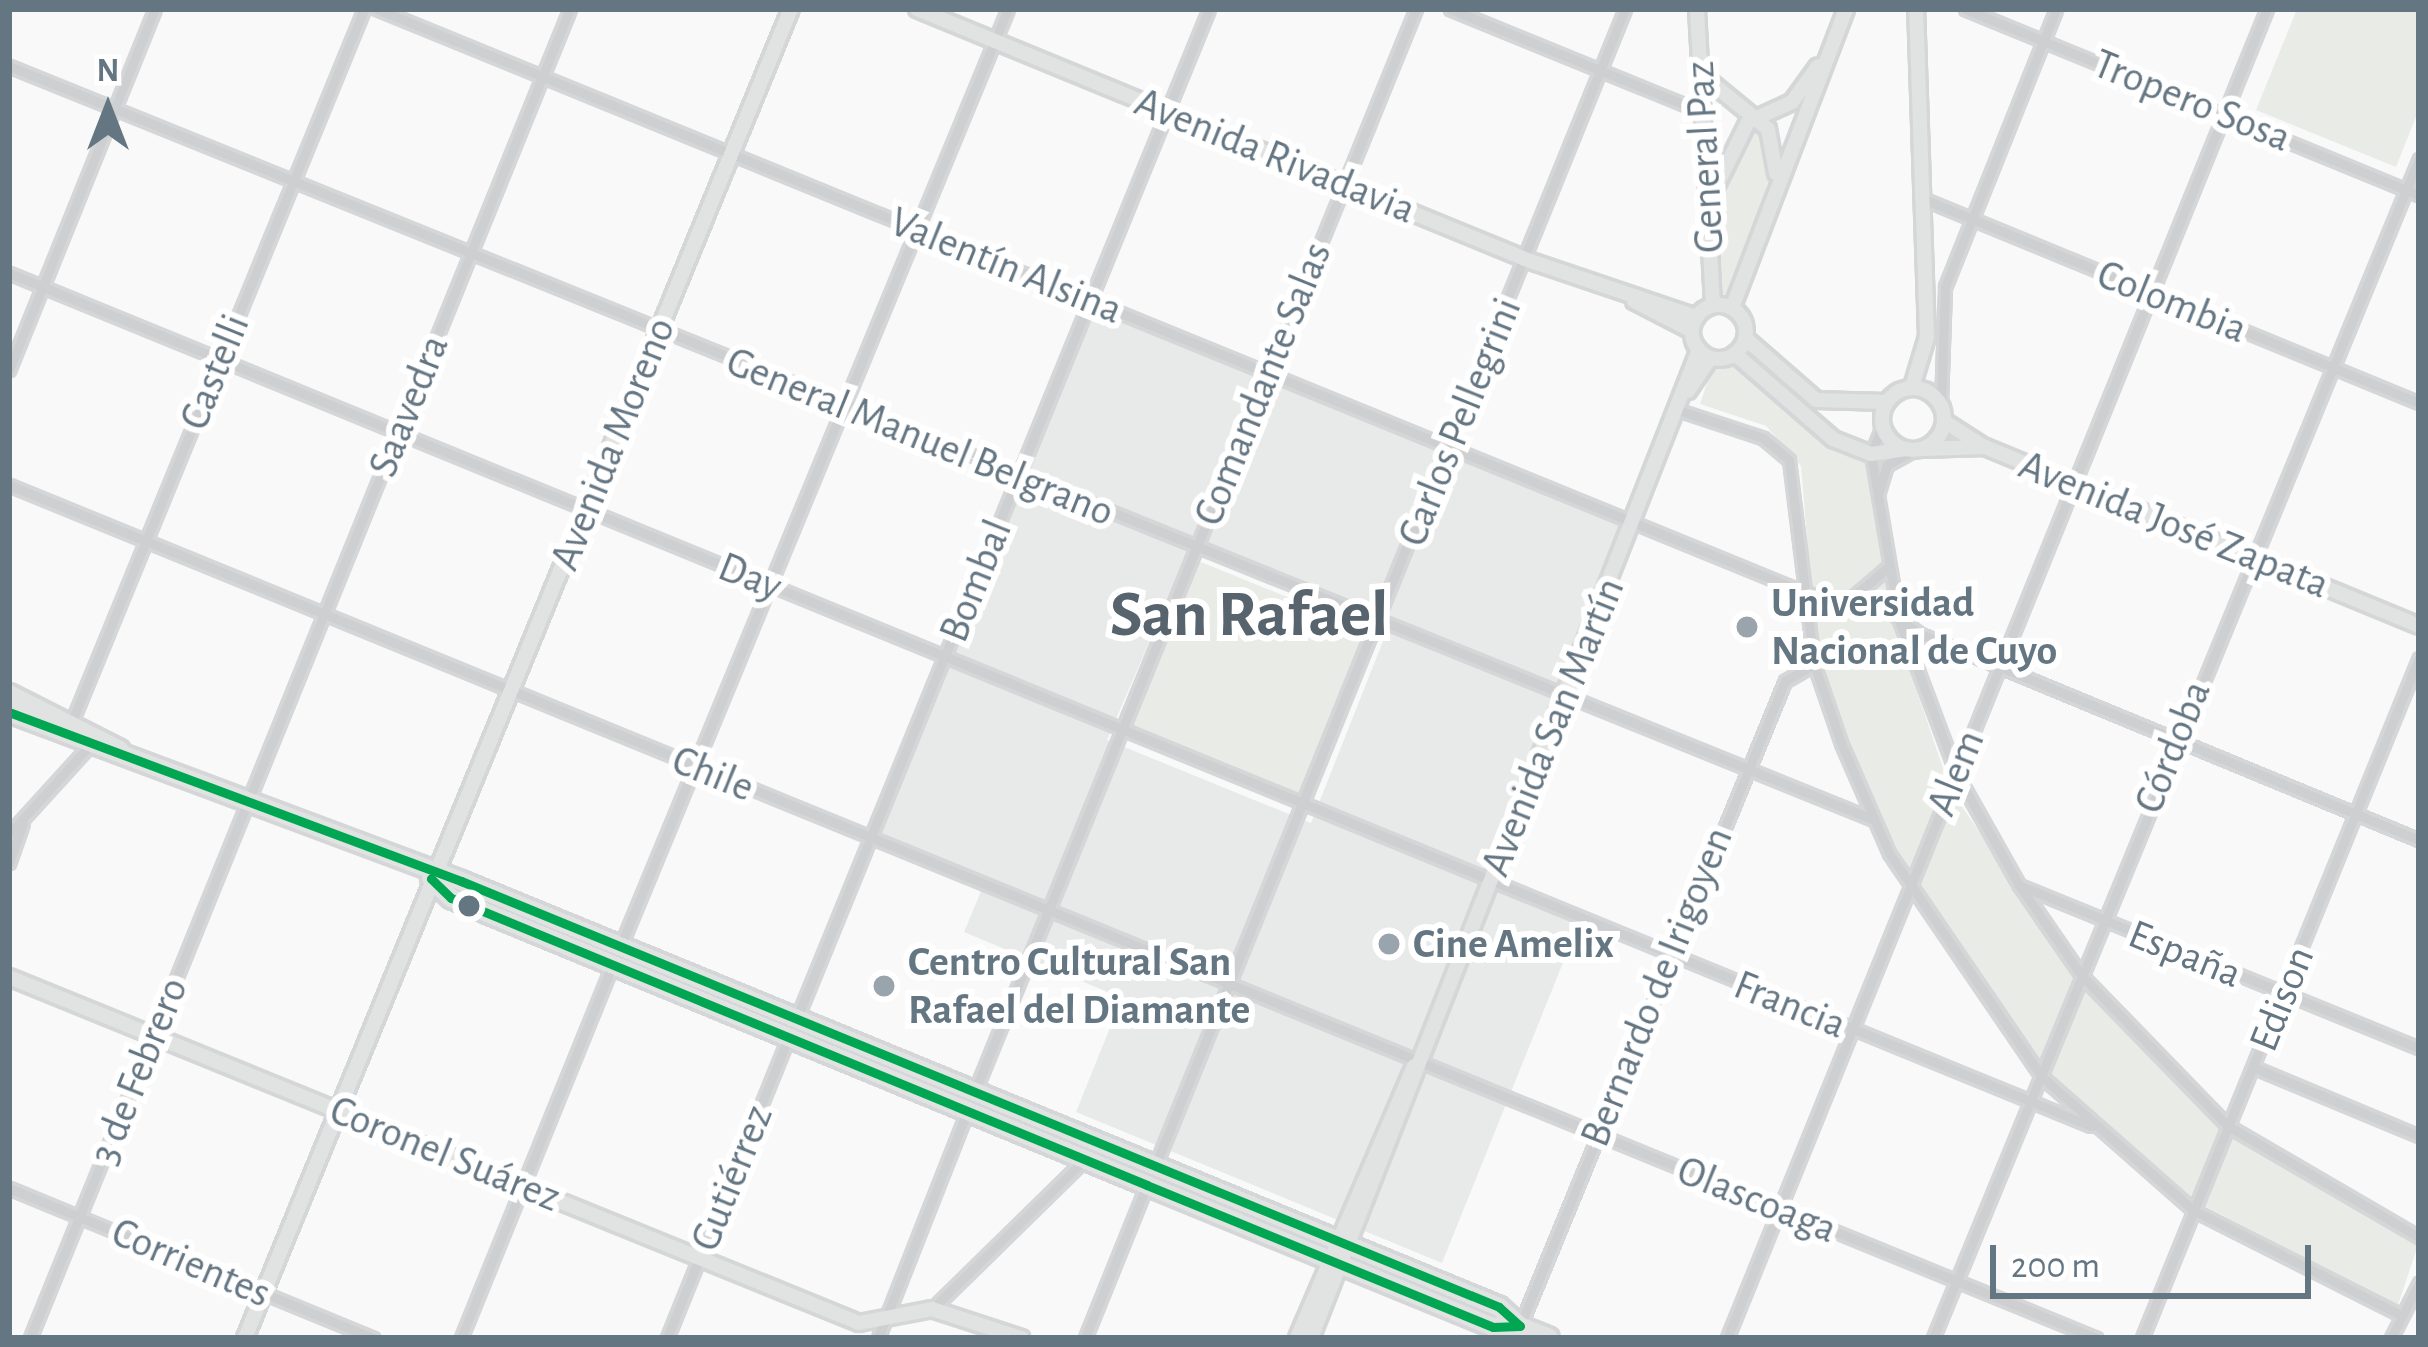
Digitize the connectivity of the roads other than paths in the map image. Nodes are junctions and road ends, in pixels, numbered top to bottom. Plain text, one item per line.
1 (155, 9) edge
2 (364, 9) edge
3 (377, 9) edge
4 (570, 9) edge
5 (791, 9) edge
6 (917, 9) edge
7 (1008, 9) edge
8 (1209, 9) edge
9 (1416, 9) edge
10 (1450, 9) edge
11 (1624, 9) edge
12 (1697, 9) edge
13 (1916, 9) edge
14 (1965, 9) edge
15 (2056, 9) edge
16 (2267, 9) edge
17 (1844, 14) edge
18 (2044, 40) junction
19 (995, 41) junction
20 (9, 66) edge
21 (1600, 69) junction
22 (1702, 75) junction
23 (543, 77) junction
24 (115, 109) junction
25 (1700, 111) junction
26 (1167, 112) junction
27 (2224, 114) junction
28 (1754, 116) junction
29 (732, 154) junction
30 (2419, 159) edge
31 (292, 181) junction
32 (1344, 184) junction
33 (2407, 190) junction
34 (2419, 195) edge
35 (1926, 200) junction
36 (1705, 208) junction
37 (1971, 219) junction
38 (918, 229) junction
39 (1756, 246) junction
40 (471, 254) junction
41 (1525, 259) junction
42 (9, 273) edge
43 (43, 287) junction
44 (2152, 293) junction
45 (1090, 301) junction
46 (1713, 305) junction
47 (1732, 308) junction
48 (1694, 324) junction
49 (660, 331) junction
50 (1745, 338) junction
51 (1705, 354) junction
52 (1735, 354) junction
53 (220, 360) junction
54 (2331, 368) junction
55 (9, 370) edge
56 (1267, 373) junction
57 (1912, 388) junction
58 (1886, 402) junction
59 (2419, 403) edge
60 (1941, 404) junction
61 (844, 407) junction
62 (1681, 411) junction
63 (1944, 421) junction
64 (1882, 427) junction
65 (398, 433) junction
66 (1450, 448) junction
67 (1985, 448) junction
68 (1914, 449) junction
69 (1871, 454) junction
70 (1018, 478) junction
71 (2074, 484) junction
72 (9, 485) edge
73 (1877, 499) junction
74 (586, 510) junction
75 (1635, 524) junction
76 (146, 542) junction
77 (1195, 550) junction
78 (2251, 556) junction
79 (1887, 568) junction
80 (770, 585) junction
81 (1806, 592) junction
82 (1853, 597) junction
83 (325, 615) junction
84 (1899, 620) junction
85 (1379, 625) junction
86 (2419, 626) edge
87 (945, 657) junction
88 (2419, 658) edge
89 (1814, 664) junction
90 (2000, 666) junction
91 (510, 693) junction
92 (9, 696) edge
93 (1563, 700) junction
94 (9, 712) edge
95 (69, 728) junction
96 (1122, 730) junction
97 (93, 738) junction
98 (2176, 740) junction
99 (694, 766) junction
100 (1744, 772) junction
101 (1957, 775) junction
102 (248, 803) junction
103 (1307, 806) junction
104 (2356, 813) junction
105 (25, 819) junction
106 (1874, 820) junction
107 (9, 834) edge
108 (871, 839) junction
109 (2419, 840) edge
110 (9, 863) edge
111 (431, 878) junction
112 (1490, 881) junction
113 (2019, 885) junction
114 (1910, 886) junction
115 (1048, 911) junction
116 (2103, 920) junction
117 (617, 956) junction
118 (1672, 956) junction
119 (2081, 975) junction
120 (9, 977) edge
121 (1231, 986) junction
122 (2285, 995) junction
123 (793, 1028) junction
124 (1851, 1030) junction
125 (153, 1036) junction
126 (2419, 1048) edge
127 (1417, 1062) junction
128 (2254, 1067) junction
129 (2041, 1076) junction
130 (971, 1101) junction
131 (2030, 1101) junction
132 (339, 1111) junction
133 (2091, 1126) junction
134 (2228, 1126) junction
135 (1595, 1135) junction
136 (2419, 1136) edge
137 (1085, 1159) junction
138 (1151, 1175) junction
139 (524, 1186) junction
140 (9, 1188) edge
141 (1778, 1209) junction
142 (2193, 1210) junction
143 (80, 1217) junction
144 (2419, 1238) edge
145 (1339, 1252) junction
146 (699, 1258) junction
147 (1956, 1280) junction
148 (2419, 1283) edge
149 (263, 1294) junction
150 (932, 1309) junction
151 (2402, 1315) junction
152 (880, 1331) edge
153 (1518, 1332) edge
154 (30, 1338) edge
155 (245, 1338) edge
156 (373, 1338) edge
157 (461, 1338) edge
158 (667, 1338) edge
159 (1021, 1338) edge
160 (1084, 1338) edge
161 (1297, 1338) edge
162 (1311, 1338) edge
163 (1549, 1338) edge
164 (1726, 1338) edge
165 (1933, 1338) edge
166 (2096, 1338) edge
167 (2142, 1338) edge
168 (2391, 1338) edge

1 - 24 street
2 - 31 street, Castelli
3 - 23 street, Valentín Alsina
4 - 23 street, Saavedra
5 - 29 street, Avenida Moreno
6 - 19 street, Avenida Rivadavia
7 - 19 street
8 - 26 street, Bombal
9 - 32 street, Comandante Salas
10 - 21 street
11 - 21 street, Carlos Pellegrini
12 - 22 street, General Paz
13 - 35 street
14 - 18 street, Tropero Sosa
15 - 18 street
16 - 27 street, Alem
17 - 28 street
17 - 39 street
18 - 27 street, Tropero Sosa
18 - 37 street
19 - 26 street, Avenida Rivadavia
19 - 38 street
20 - 24 street, General Manuel Belgrano
21 - 25 street
21 - 41 street, Carlos Pellegrini
22 - 25 street, General Paz
22 - 28 street
23 - 29 street, Valentín Alsina
23 - 40 street, Saavedra
24 - 31 street, General Manuel Belgrano
24 - 43 street
25 - 36 street, General Paz
26 - 32 street, Avenida Rivadavia
26 - 45 street, Bombal
27 - 33 street, Tropero Sosa
27 - 44 street, Alem
28 - 36 street
28 - 39 street
29 - 38 street, Valentín Alsina
29 - 49 street, Avenida Moreno
30 - 33 street, Córdoba
31 - 40 street, General Manuel Belgrano
31 - 53 street, Castelli
32 - 41 street, Avenida Rivadavia
32 - 56 street, Comandante Salas
33 - 34 street, Tropero Sosa
33 - 54 street, Córdoba
35 - 37 street, Colombia
35 - 57 street
36 - 46 street, General Paz
37 - 44 street, Colombia
37 - 60 street
38 - 45 street, Valentín Alsina
38 - 61 street
39 - 47 street
40 - 49 street, General Manuel Belgrano
40 - 65 street, Saavedra
41 - 48 street, Avenida Rivadavia
41 - 66 street, Carlos Pellegrini
42 - 43 street, Day
43 - 53 street, Day
43 - 55 street
44 - 54 street, Colombia
44 - 71 street, Alem
45 - 56 street, Valentín Alsina
45 - 70 street, Bombal
46 - 47 street
46 - 48 street
47 - 50 street
48 - 51 street
49 - 61 street, General Manuel Belgrano
49 - 74 street, Avenida Moreno
50 - 52 street
50 - 58 street
51 - 52 street
51 - 62 street, Avenida San Martín
52 - 69 street
53 - 65 street, Day
53 - 76 street, Castelli
54 - 59 street, Colombia
54 - 78 street, Córdoba
56 - 66 street, Valentín Alsina
56 - 77 street, Comandante Salas
57 - 58 street
57 - 60 street
58 - 64 street
60 - 63 street
61 - 70 street, General Manuel Belgrano
61 - 80 street
62 - 75 street, Avenida San Martín
62 - 81 street
63 - 67 street
63 - 68 street
64 - 68 street
64 - 69 street
65 - 74 street, Day
65 - 83 street, Saavedra
66 - 75 street, Valentín Alsina
66 - 85 street, Carlos Pellegrini
67 - 68 street, Avenida José Zapata
67 - 71 street, Avenida José Zapata
68 - 69 street, Avenida José Zapata
68 - 73 street
69 - 73 street
70 - 77 street, General Manuel Belgrano
70 - 87 street, Bombal
71 - 78 street, Avenida José Zapata
71 - 90 street, Alem
72 - 76 street, Chile
73 - 79 street
74 - 80 street, Day
74 - 91 street, Avenida Moreno
75 - 81 street, Valentín Alsina
75 - 93 street, Avenida San Martín
76 - 83 street, Chile
76 - 95 street, Castelli
77 - 85 street, General Manuel Belgrano
77 - 96 street, Comandante Salas
78 - 86 street, Avenida José Zapata
78 - 98 street, Córdoba
79 - 82 street
79 - 84 street
80 - 87 street, Day
80 - 99 street
81 - 82 street, Valentín Alsina
81 - 89 street
82 - 84 street
83 - 91 street, Chile
83 - 102 street, Saavedra
84 - 90 street
84 - 101 street
85 - 93 street, General Manuel Belgrano
85 - 103 street, Carlos Pellegrini
87 - 96 street, Day
87 - 108 street, Bombal
88 - 104 street, Edison
89 - 100 street, Bernardo de Irigoyen
89 - 106 street
90 - 98 street
90 - 101 street, Alem
91 - 99 street, Chile
91 - 111 street, Avenida Moreno
92 - 95 highway
93 - 100 street
93 - 112 street, Avenida San Martín
94 - 95 highway
95 - 97 highway
96 - 103 street, Day
96 - 115 street, Comandante Salas
97 - 102 highway
97 - 105 street
98 - 104 street
98 - 116 street, Córdoba
99 - 108 street, Chile
99 - 117 street
100 - 106 street
100 - 118 street, Bernardo de Irigoyen
101 - 113 street
101 - 114 street, Alem
102 - 111 highway
102 - 125 street, 3 de Febrero
103 - 112 street, Day
103 - 121 street, Carlos Pellegrini
104 - 109 street
104 - 122 street, Edison
105 - 107 street
105 - 110 street
106 - 114 street
108 - 115 street, Chile
108 - 123 street, Bombal
111 - 117 highway
111 - 132 street, Avenida Moreno
112 - 118 street, Francia
112 - 127 street, Avenida San Martín
113 - 116 street, España
113 - 119 street
114 - 124 street, Alem
114 - 129 street
115 - 121 street, Chile
115 - 130 street, Comandante Salas
116 - 119 street, Córdoba
116 - 122 street, España
117 - 123 highway
117 - 139 street
118 - 124 street, Francia
118 - 135 street, Bernardo de Irigoyen
119 - 129 street, Córdoba
119 - 134 street
120 - 125 street, Coronel Suárez
121 - 127 street, Chile
121 - 138 street, Carlos Pellegrini
122 - 126 street, España
122 - 128 street, Edison
123 - 130 highway
123 - 146 street, Gutiérrez
124 - 131 street, Francia
124 - 141 street, Alem
125 - 132 street, Coronel Suárez
125 - 143 street, 3 de Febrero
127 - 135 street, Olascoaga
127 - 145 street, Avenida San Martín
128 - 134 street, Edison
128 - 136 street
129 - 131 street, Córdoba
129 - 133 street
130 - 137 highway
130 - 138 highway
130 - 152 street, Comandante Salas
131 - 133 street, Francia
131 - 147 street, Córdoba
132 - 139 street, Coronel Suárez
132 - 149 street, Avenida Moreno
133 - 142 street
134 - 142 street, Edison
134 - 144 street
135 - 141 street, Olascoaga
135 - 153 street, Bernardo de Irigoyen
137 - 138 highway
137 - 150 street
138 - 145 highway
138 - 160 street, Carlos Pellegrini
139 - 146 street, Coronel Suárez
139 - 157 street
140 - 143 street, Corrientes
141 - 147 street, Olascoaga
141 - 164 street, Alem
142 - 151 street
142 - 167 street, Edison
143 - 149 street, Corrientes
143 - 154 street, 3 de Febrero
145 - 153 highway
145 - 161 street
145 - 162 street
146 - 152 street, Coronel Suárez
146 - 158 street, Gutiérrez
147 - 165 street, Córdoba
147 - 166 street, Olascoaga
148 - 151 street
149 - 155 street, Avenida Moreno
149 - 156 street, Corrientes
150 - 152 street
150 - 159 street
151 - 168 street
153 - 163 highway

